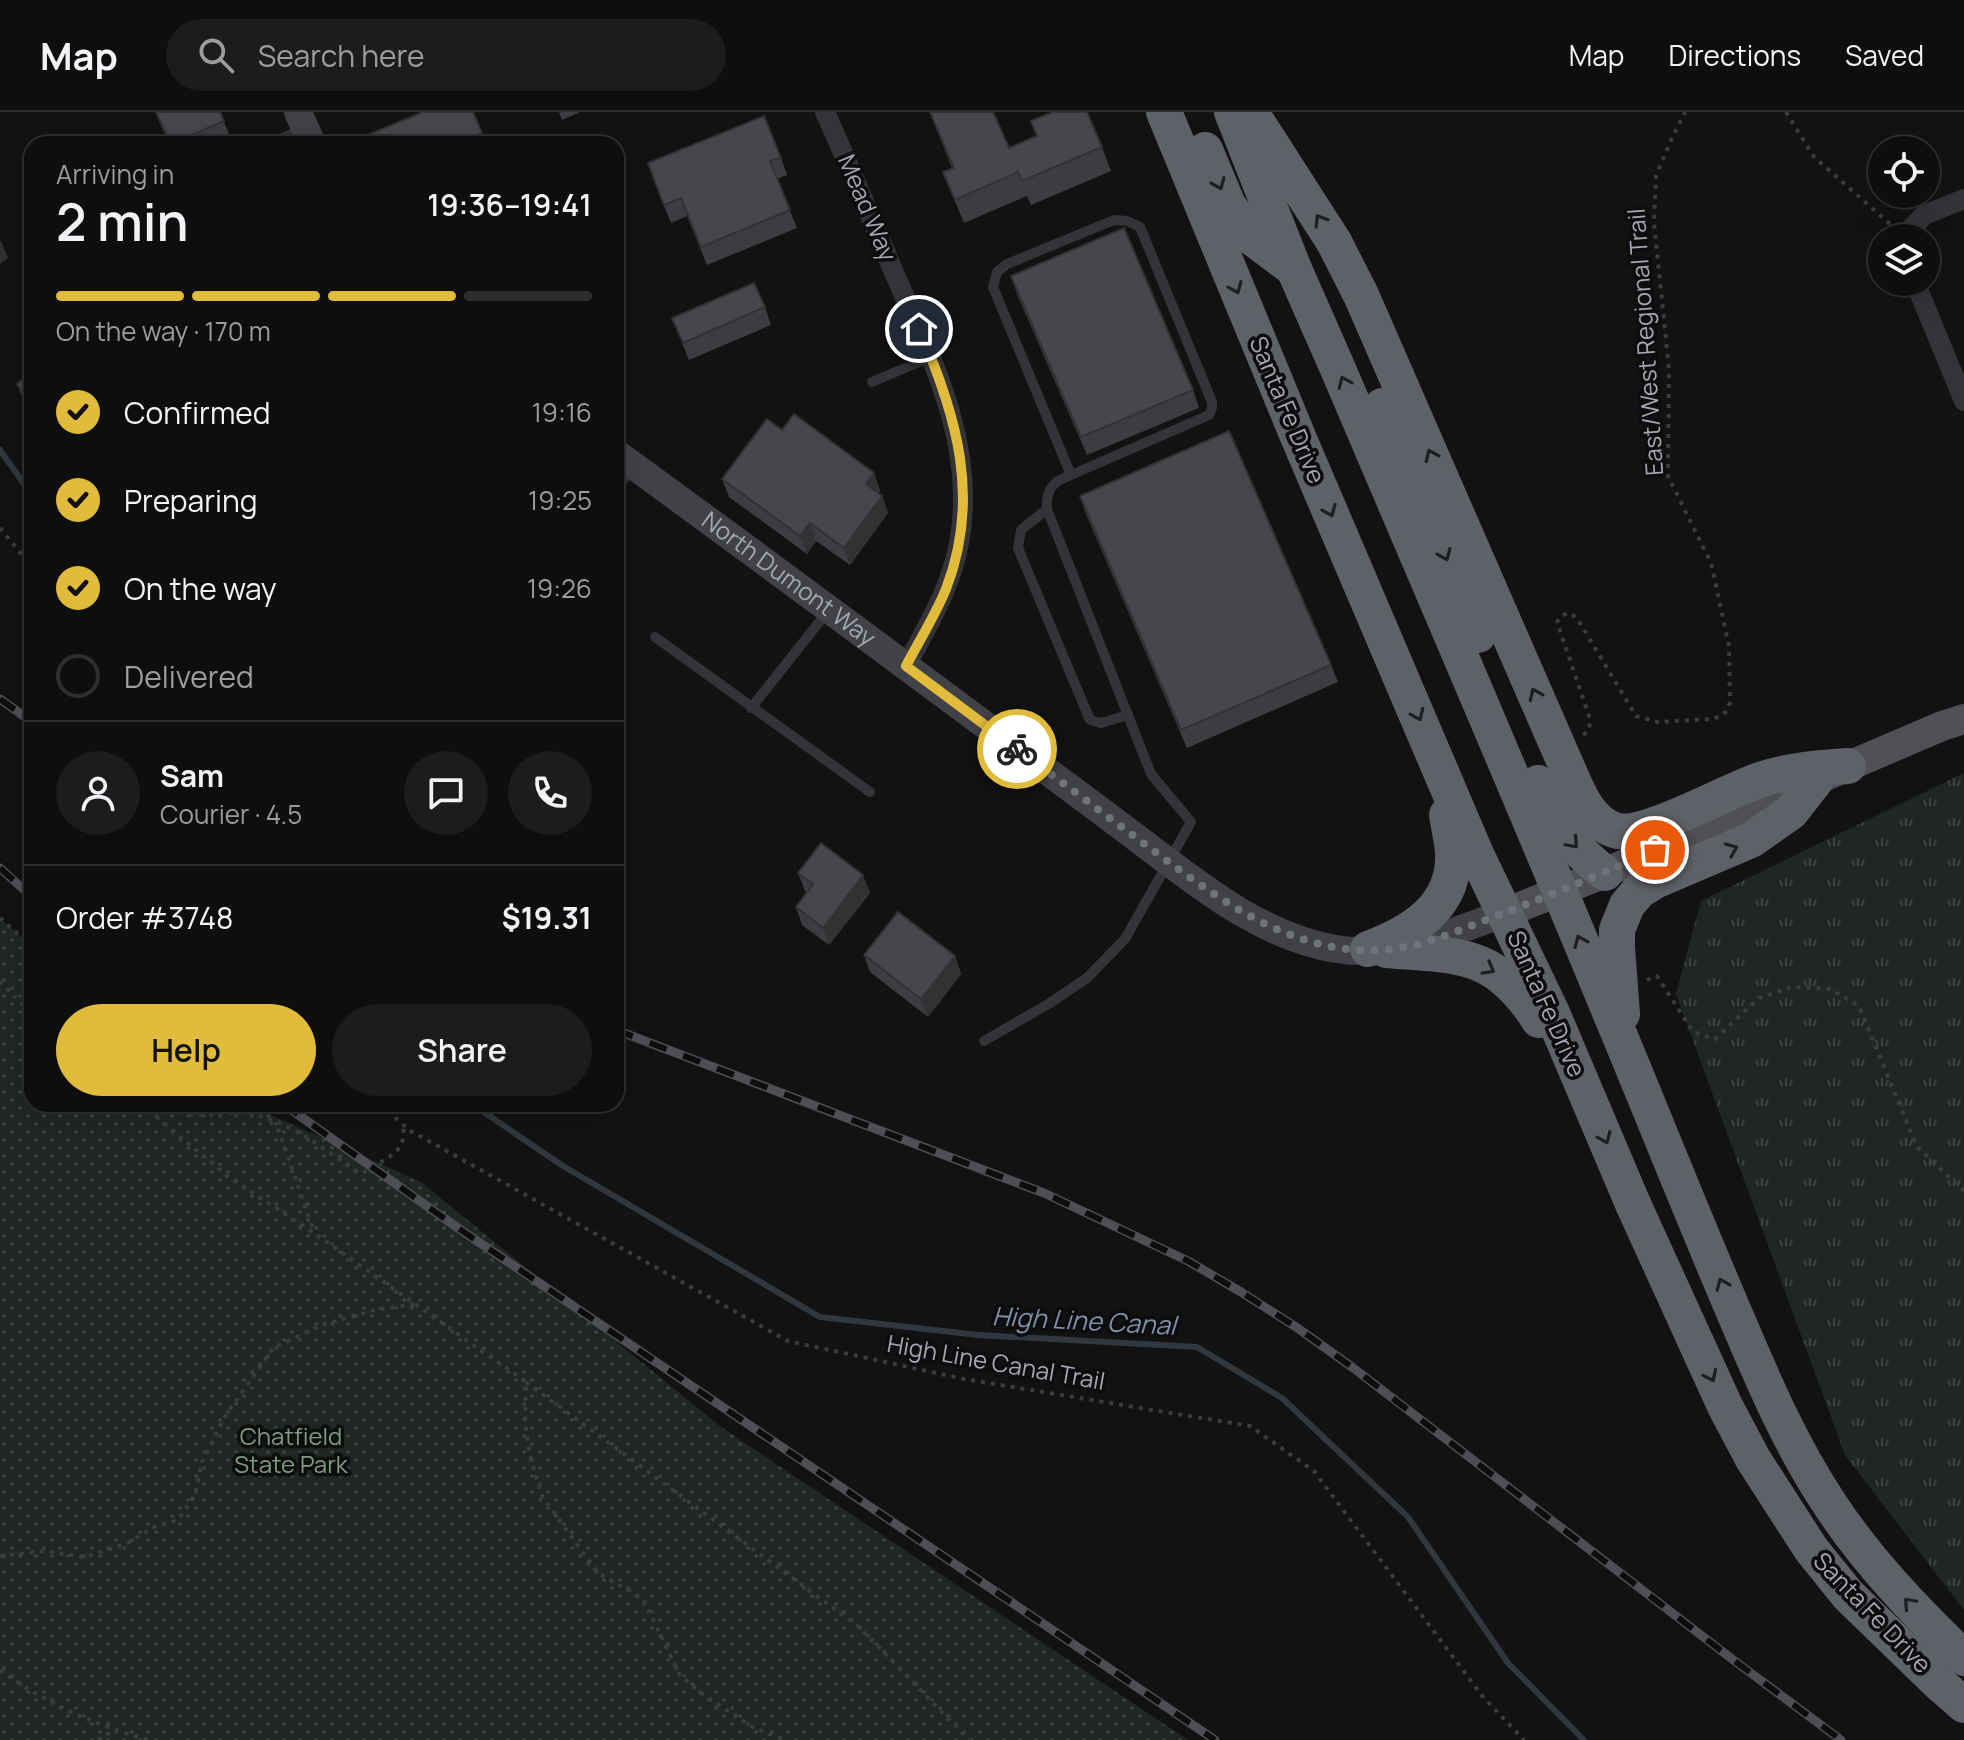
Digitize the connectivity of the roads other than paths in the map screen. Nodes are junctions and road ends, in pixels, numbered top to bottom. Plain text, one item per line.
1 (825, 112) edge
2 (1164, 112) edge
3 (1188, 112) edge
4 (1232, 112) edge
5 (1247, 112) edge
6 (305, 128) edge
7 (286, 136) edge
8 (1964, 199) edge
9 (1916, 224) edge
10 (1294, 269) junction
11 (1921, 296) edge
12 (931, 357) junction
13 (872, 382) dead end
14 (1964, 401) edge
15 (625, 460) edge
16 (1071, 475) junction
17 (1047, 509) junction
18 (829, 610) junction
19 (655, 637) dead end
20 (906, 666) junction
21 (751, 708) junction
22 (1128, 715) junction
23 (1964, 719) edge
24 (1438, 762) junction
25 (1832, 773) junction
26 (870, 792) dead end
27 (1168, 861) junction
28 (1605, 873) junction
29 (1559, 892) junction
30 (1505, 913) junction
31 (1374, 950) junction
32 (984, 1041) dead end
33 (1628, 1056) junction
34 (1583, 1086) junction
35 (1964, 1658) edge
36 (1964, 1705) edge

1 - 12 street, Mead Way
2 -> 24 highway, Santa Fe Drive
3 -> 10 highway
4 - 10 highway, Santa Fe Drive
25 -> 5 highway
6 - 7 lane
8 - 9 street
10 -> 28 highway
29 -> 10 highway, Santa Fe Drive
11 - 14 street
12 - 13 lane
12 - 20 street, Mead Way
15 - 18 street, North Dumont Way
16 - 16 lane
16 - 17 lane
17 - 22 lane
17 - 22 lane
18 - 20 street, North Dumont Way
18 - 21 lane
19 - 21 lane
20 - 27 street, North Dumont Way
21 - 26 lane
22 - 27 lane
23 - 25 main road
24 - 30 highway, Santa Fe Drive
24 - 31 highway
25 - 28 main road
33 -> 25 highway
27 - 31 street, North Dumont Way
27 - 32 lane
28 - 29 main road
29 - 30 main road
33 -> 29 highway, Santa Fe Drive
30 - 31 street, North Dumont Way
30 - 34 highway, Santa Fe Drive
31 -> 34 highway
35 -> 33 highway, Santa Fe Drive
34 -> 36 highway, Santa Fe Drive

